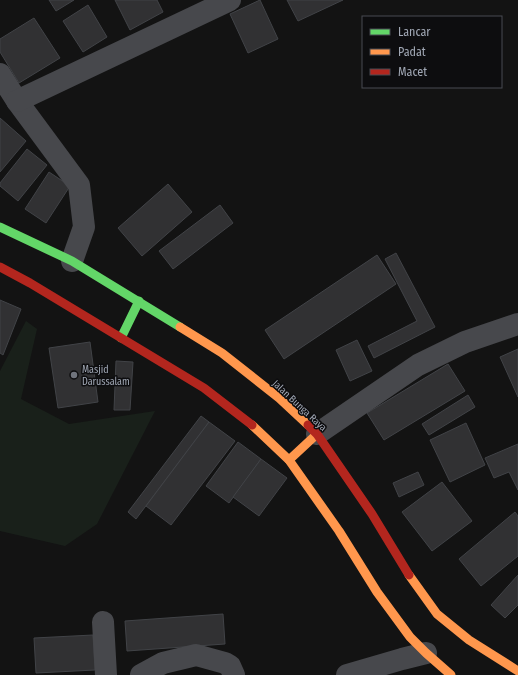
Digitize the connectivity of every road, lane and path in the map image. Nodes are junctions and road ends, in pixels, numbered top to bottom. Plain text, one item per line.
1 (230, 0) edge
2 (0, 74) edge
3 (17, 101) junction
4 (0, 226) edge
5 (72, 261) junction
6 (0, 267) edge
7 (139, 301) junction
8 (518, 324) edge
9 (121, 338) junction
10 (317, 434) junction
11 (289, 460) junction
12 (103, 622) dead end
13 (426, 653) junction
14 (518, 671) edge
15 (106, 675) edge
16 (140, 675) edge
17 (234, 675) edge
18 (347, 675) edge
19 (451, 675) edge

1 - 3 street
2 - 3 street
3 - 5 street
4 - 5 main road, Jalan Bunga Raya
5 - 7 main road, Jalan Bunga Raya
6 - 9 main road
7 - 9 main road
7 - 10 main road, Jalan Bunga Raya
8 - 10 street
9 - 11 main road
10 - 11 main road
10 - 14 main road, Jalan Bunga Raya
11 - 13 main road
12 - 15 street
13 - 18 street
13 - 19 main road
16 - 17 street

